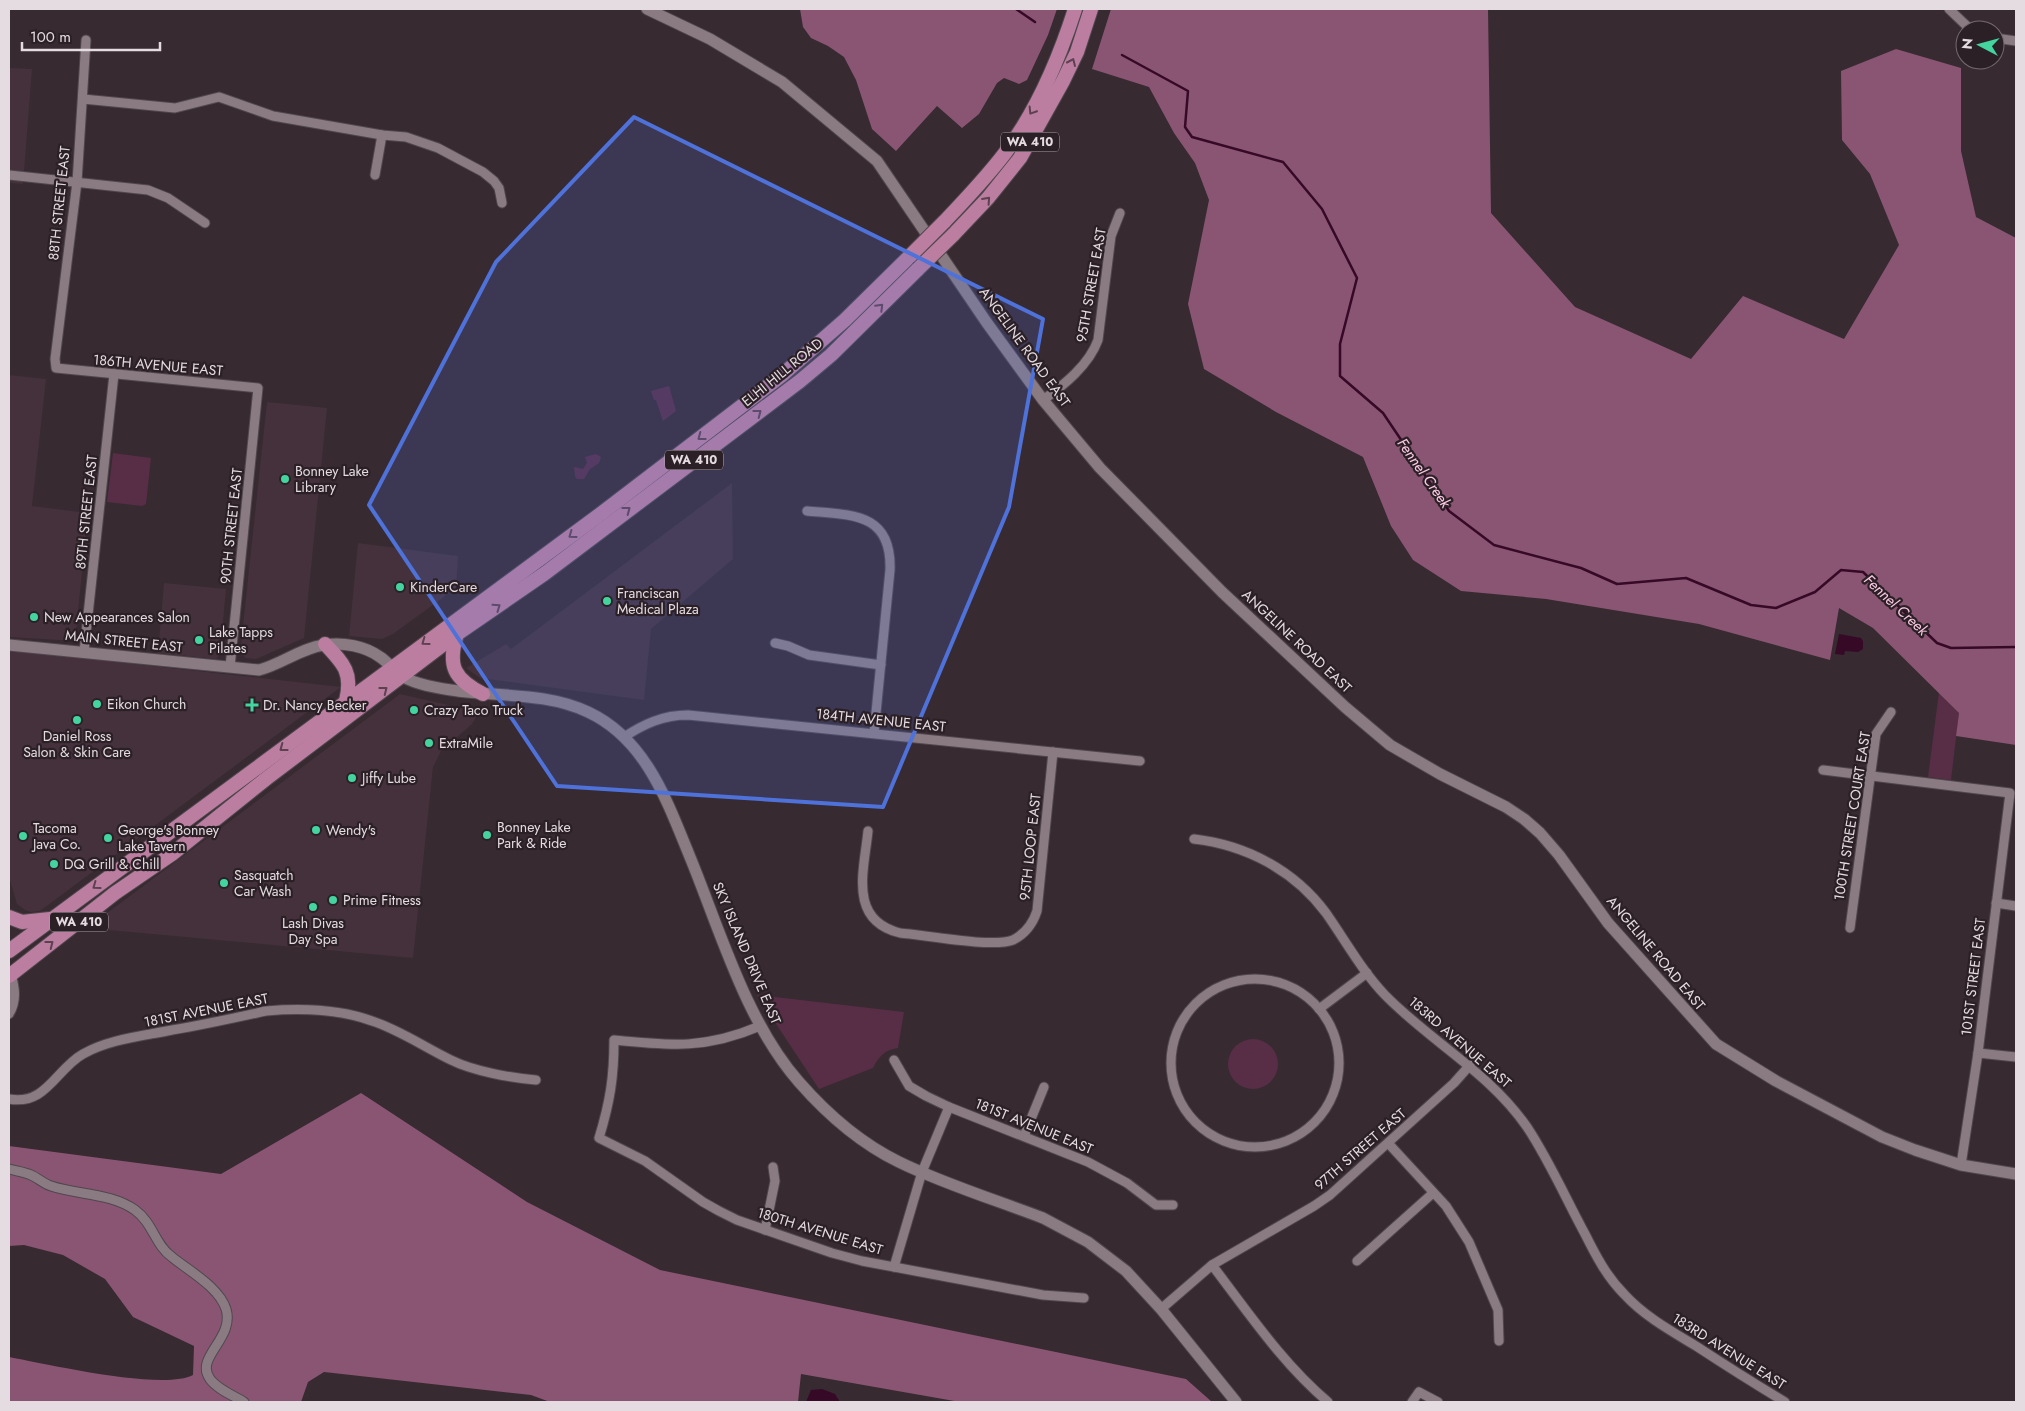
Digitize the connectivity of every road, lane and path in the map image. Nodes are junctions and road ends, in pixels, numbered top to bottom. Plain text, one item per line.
1 (647, 9) edge
2 (1075, 9) edge
3 (1091, 9) edge
4 (1949, 9) edge
5 (1961, 20) edge
6 (86, 40) dead end
7 (83, 99) junction
8 (382, 135) junction
9 (9, 175) edge
10 (375, 176) dead end
11 (77, 182) junction
12 (502, 203) dead end
13 (1120, 213) dead end
14 (205, 223) dead end
15 (56, 368) joint
16 (114, 374) junction
17 (258, 388) joint
18 (1043, 400) junction
19 (807, 511) dead end
20 (456, 634) junction
21 (325, 644) junction
22 (775, 644) dead end
23 (9, 645) edge
24 (84, 652) junction
25 (881, 665) junction
26 (230, 667) junction
27 (396, 672) junction
28 (483, 694) junction
29 (346, 701) junction
30 (1891, 712) dead end
31 (874, 733) junction
32 (624, 737) junction
33 (1053, 752) junction
34 (1140, 761) dead end
35 (1823, 770) dead end
36 (1869, 776) junction
37 (868, 831) dead end
38 (1194, 839) dead end
39 (1996, 903) junction
40 (2016, 906) edge
41 (9, 917) edge
42 (51, 919) junction
43 (1850, 928) dead end
44 (9, 951) edge
45 (10, 972) edge
46 (1367, 973) junction
47 (1319, 1009) junction
48 (9, 1014) edge
49 (760, 1026) junction
50 (1978, 1052) junction
51 (2016, 1057) edge
52 (894, 1060) dead end
53 (1470, 1065) junction
54 (536, 1080) dead end
55 (1044, 1086) dead end
56 (9, 1099) edge
57 (949, 1107) junction
58 (1024, 1136) junction
59 (1388, 1143) junction
60 (1961, 1165) junction
61 (773, 1167) dead end
62 (9, 1169) edge
63 (922, 1172) junction
64 (2016, 1174) edge
65 (1433, 1192) junction
66 (1173, 1205) dead end
67 (765, 1230) junction
68 (1357, 1261) dead end
69 (1212, 1265) junction
70 (894, 1267) junction
71 (1084, 1298) dead end
72 (1161, 1308) junction
73 (1499, 1341) dead end
74 (244, 1402) edge
75 (1236, 1402) edge
76 (1328, 1402) edge
77 (1412, 1402) edge
78 (1438, 1402) edge
79 (1785, 1402) edge

1 - 18 street, ANGELINE ROAD EAST
2 -> 27 highway, ELHI HILL ROAD / WA 410, bridge
20 -> 3 highway, ELHI HILL ROAD / WA 410, bridge
4 - 5 street
6 - 7 street, 88TH STREET EAST
7 - 8 street
7 - 11 street, 88TH STREET EAST
8 - 10 street
8 - 12 street
9 - 11 street
11 - 14 street
11 - 15 street, 88TH STREET EAST
13 - 18 street, 95TH STREET EAST
15 - 16 street, 186TH AVENUE EAST
16 - 17 street, 186TH AVENUE EAST
16 - 24 street, 89TH STREET EAST
17 - 26 street, 90TH STREET EAST
18 - 60 street, ANGELINE ROAD EAST
19 - 25 street
20 - 27 highway, ELHI HILL ROAD / WA 410
20 - 28 highway
21 - 26 street, MAIN STREET EAST
21 - 27 street, MAIN STREET EAST
21 - 29 highway
22 - 25 street
23 - 24 street, MAIN STREET EAST
24 - 26 street, MAIN STREET EAST
25 - 31 street
27 - 28 street, SKY ISLAND DRIVE EAST
27 - 29 highway, WA 410
45 -> 27 highway, WA 410
28 - 32 street, SKY ISLAND DRIVE EAST
29 -> 42 highway, WA 410
30 - 36 street, 100TH STREET COURT EAST
31 - 32 street, 184TH AVENUE EAST
31 - 33 street, 184TH AVENUE EAST
32 - 49 street, SKY ISLAND DRIVE EAST
33 - 34 street, 184TH AVENUE EAST
33 - 37 street, 95TH LOOP EAST
35 - 36 street
36 - 39 street, 101ST STREET EAST
36 - 43 street, 100TH STREET COURT EAST
38 - 46 street, 183RD AVENUE EAST
39 - 40 street
39 - 50 street, 101ST STREET EAST
41 - 42 highway
42 - 44 highway, WA 410
45 - 48 street
46 - 47 street
46 - 53 street, 183RD AVENUE EAST
47 - 47 street
49 - 63 street, SKY ISLAND DRIVE EAST
49 - 67 street, 180TH AVENUE EAST
50 - 51 street
50 - 60 street, 101ST STREET EAST
52 - 57 street, 181ST AVENUE EAST
53 - 59 street, 97TH STREET EAST
53 - 79 street, 183RD AVENUE EAST
54 - 56 street, 181ST AVENUE EAST
55 - 58 street
57 - 58 street, 181ST AVENUE EAST
57 - 63 street
58 - 66 street, 181ST AVENUE EAST
59 - 65 street
59 - 69 street, 97TH STREET EAST
60 - 64 street, ANGELINE ROAD EAST
61 - 67 street
62 - 74 street
63 - 70 street
63 - 72 street, SKY ISLAND DRIVE EAST
65 - 68 street
65 - 73 street
67 - 70 street, 180TH AVENUE EAST
69 - 72 street, 97TH STREET EAST
69 - 76 street
70 - 71 street, 180TH AVENUE EAST
72 - 75 street, SKY ISLAND DRIVE EAST
77 - 78 street

